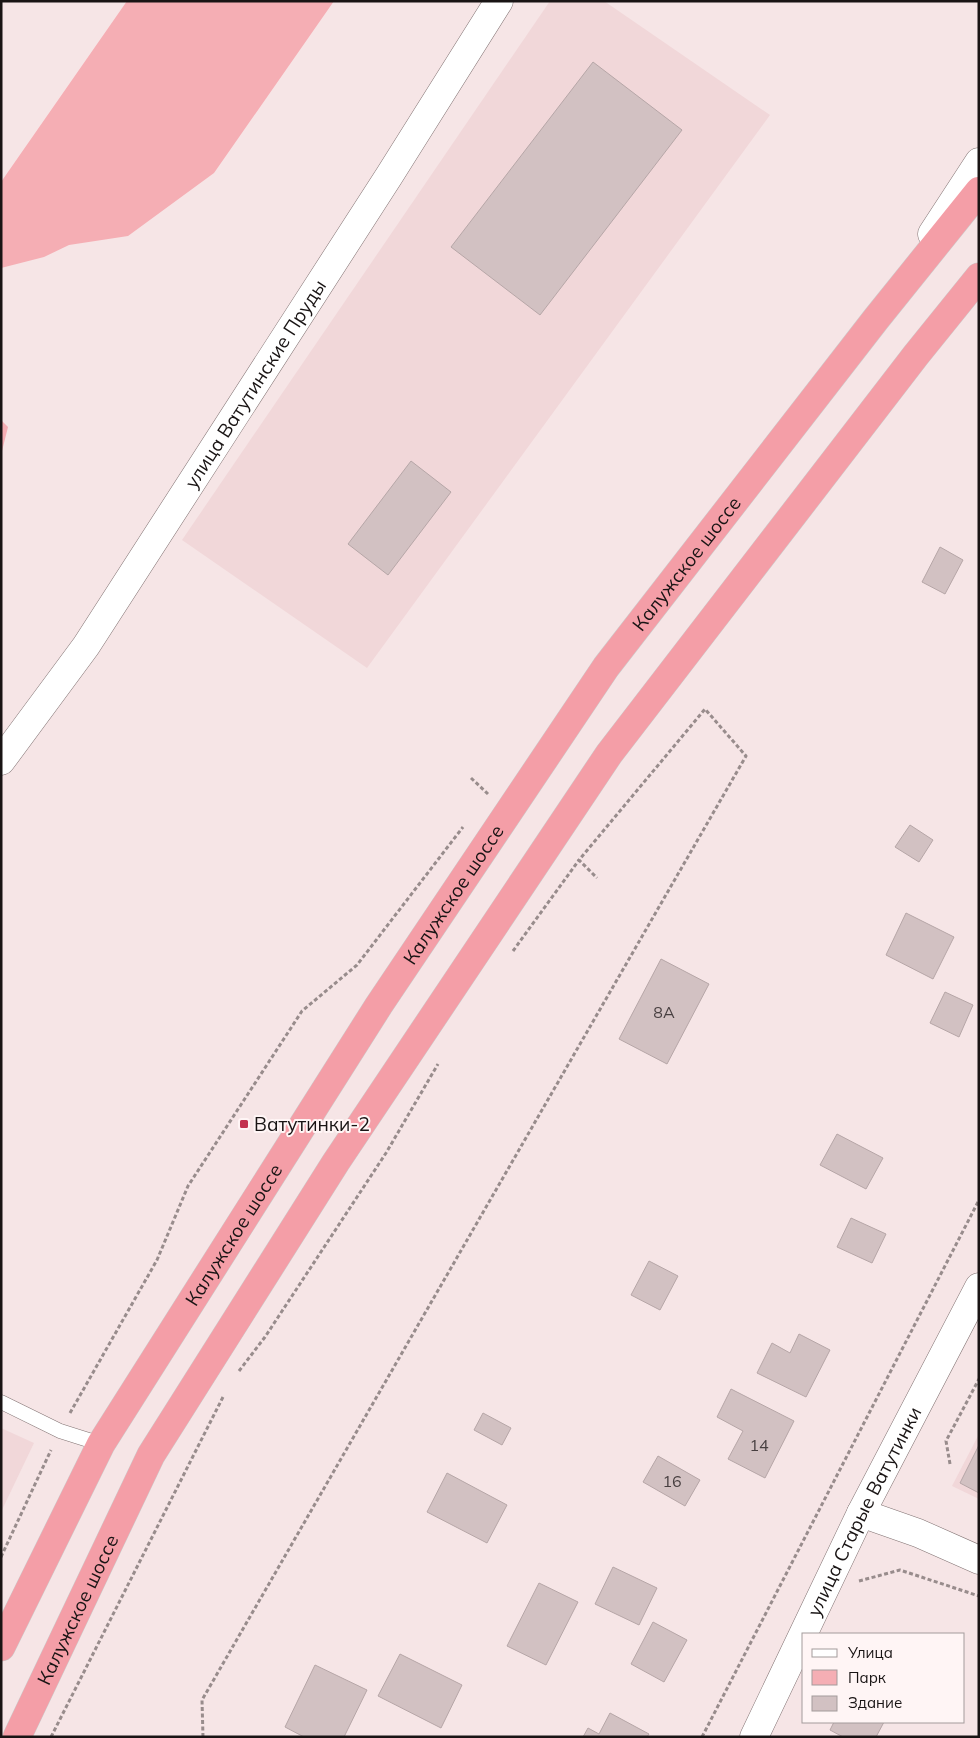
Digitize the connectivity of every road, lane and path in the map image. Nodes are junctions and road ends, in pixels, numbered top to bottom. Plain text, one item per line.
1 (499, 1) edge
2 (979, 162) edge
3 (979, 191) edge
4 (979, 277) edge
5 (876, 319) junction
6 (1, 761) edge
7 (471, 778) dead end
8 (482, 801) dead end
9 (464, 825) dead end
10 (579, 860) junction
11 (597, 878) dead end
12 (511, 954) dead end
13 (438, 1064) dead end
14 (979, 1200) edge
15 (979, 1287) edge
16 (235, 1376) dead end
17 (979, 1379) edge
18 (225, 1393) dead end
19 (1, 1402) edge
20 (60, 1430) junction
21 (101, 1444) junction
22 (950, 1464) dead end
23 (861, 1513) junction
24 (1, 1557) edge
25 (979, 1560) edge
26 (855, 1588) dead end
27 (979, 1596) edge
28 (804, 1633) edge
29 (802, 1637) edge
30 (1, 1648) edge
31 (17, 1737) edge
32 (51, 1737) edge
33 (203, 1737) edge
34 (702, 1737) edge
35 (754, 1737) edge

1 - 6 street, улица Ватутинские Пруды
2 - 5 street
3 - 5 highway, Калужское шоссе
4 - 31 highway, Калужское шоссе
5 - 21 highway, Калужское шоссе
7 - 8 path
9 - 20 path
10 - 11 path
10 - 12 path
10 - 33 path
13 - 16 path
14 - 34 path
15 - 23 street, улица Старые Ватутинки
17 - 22 path
18 - 32 path
19 - 20 lane
20 - 21 lane
20 - 24 path
21 - 30 highway, Калужское шоссе
23 - 25 street
23 - 28 street, улица Старые Ватутинки
26 - 27 path
29 - 35 street, улица Старые Ватутинки

